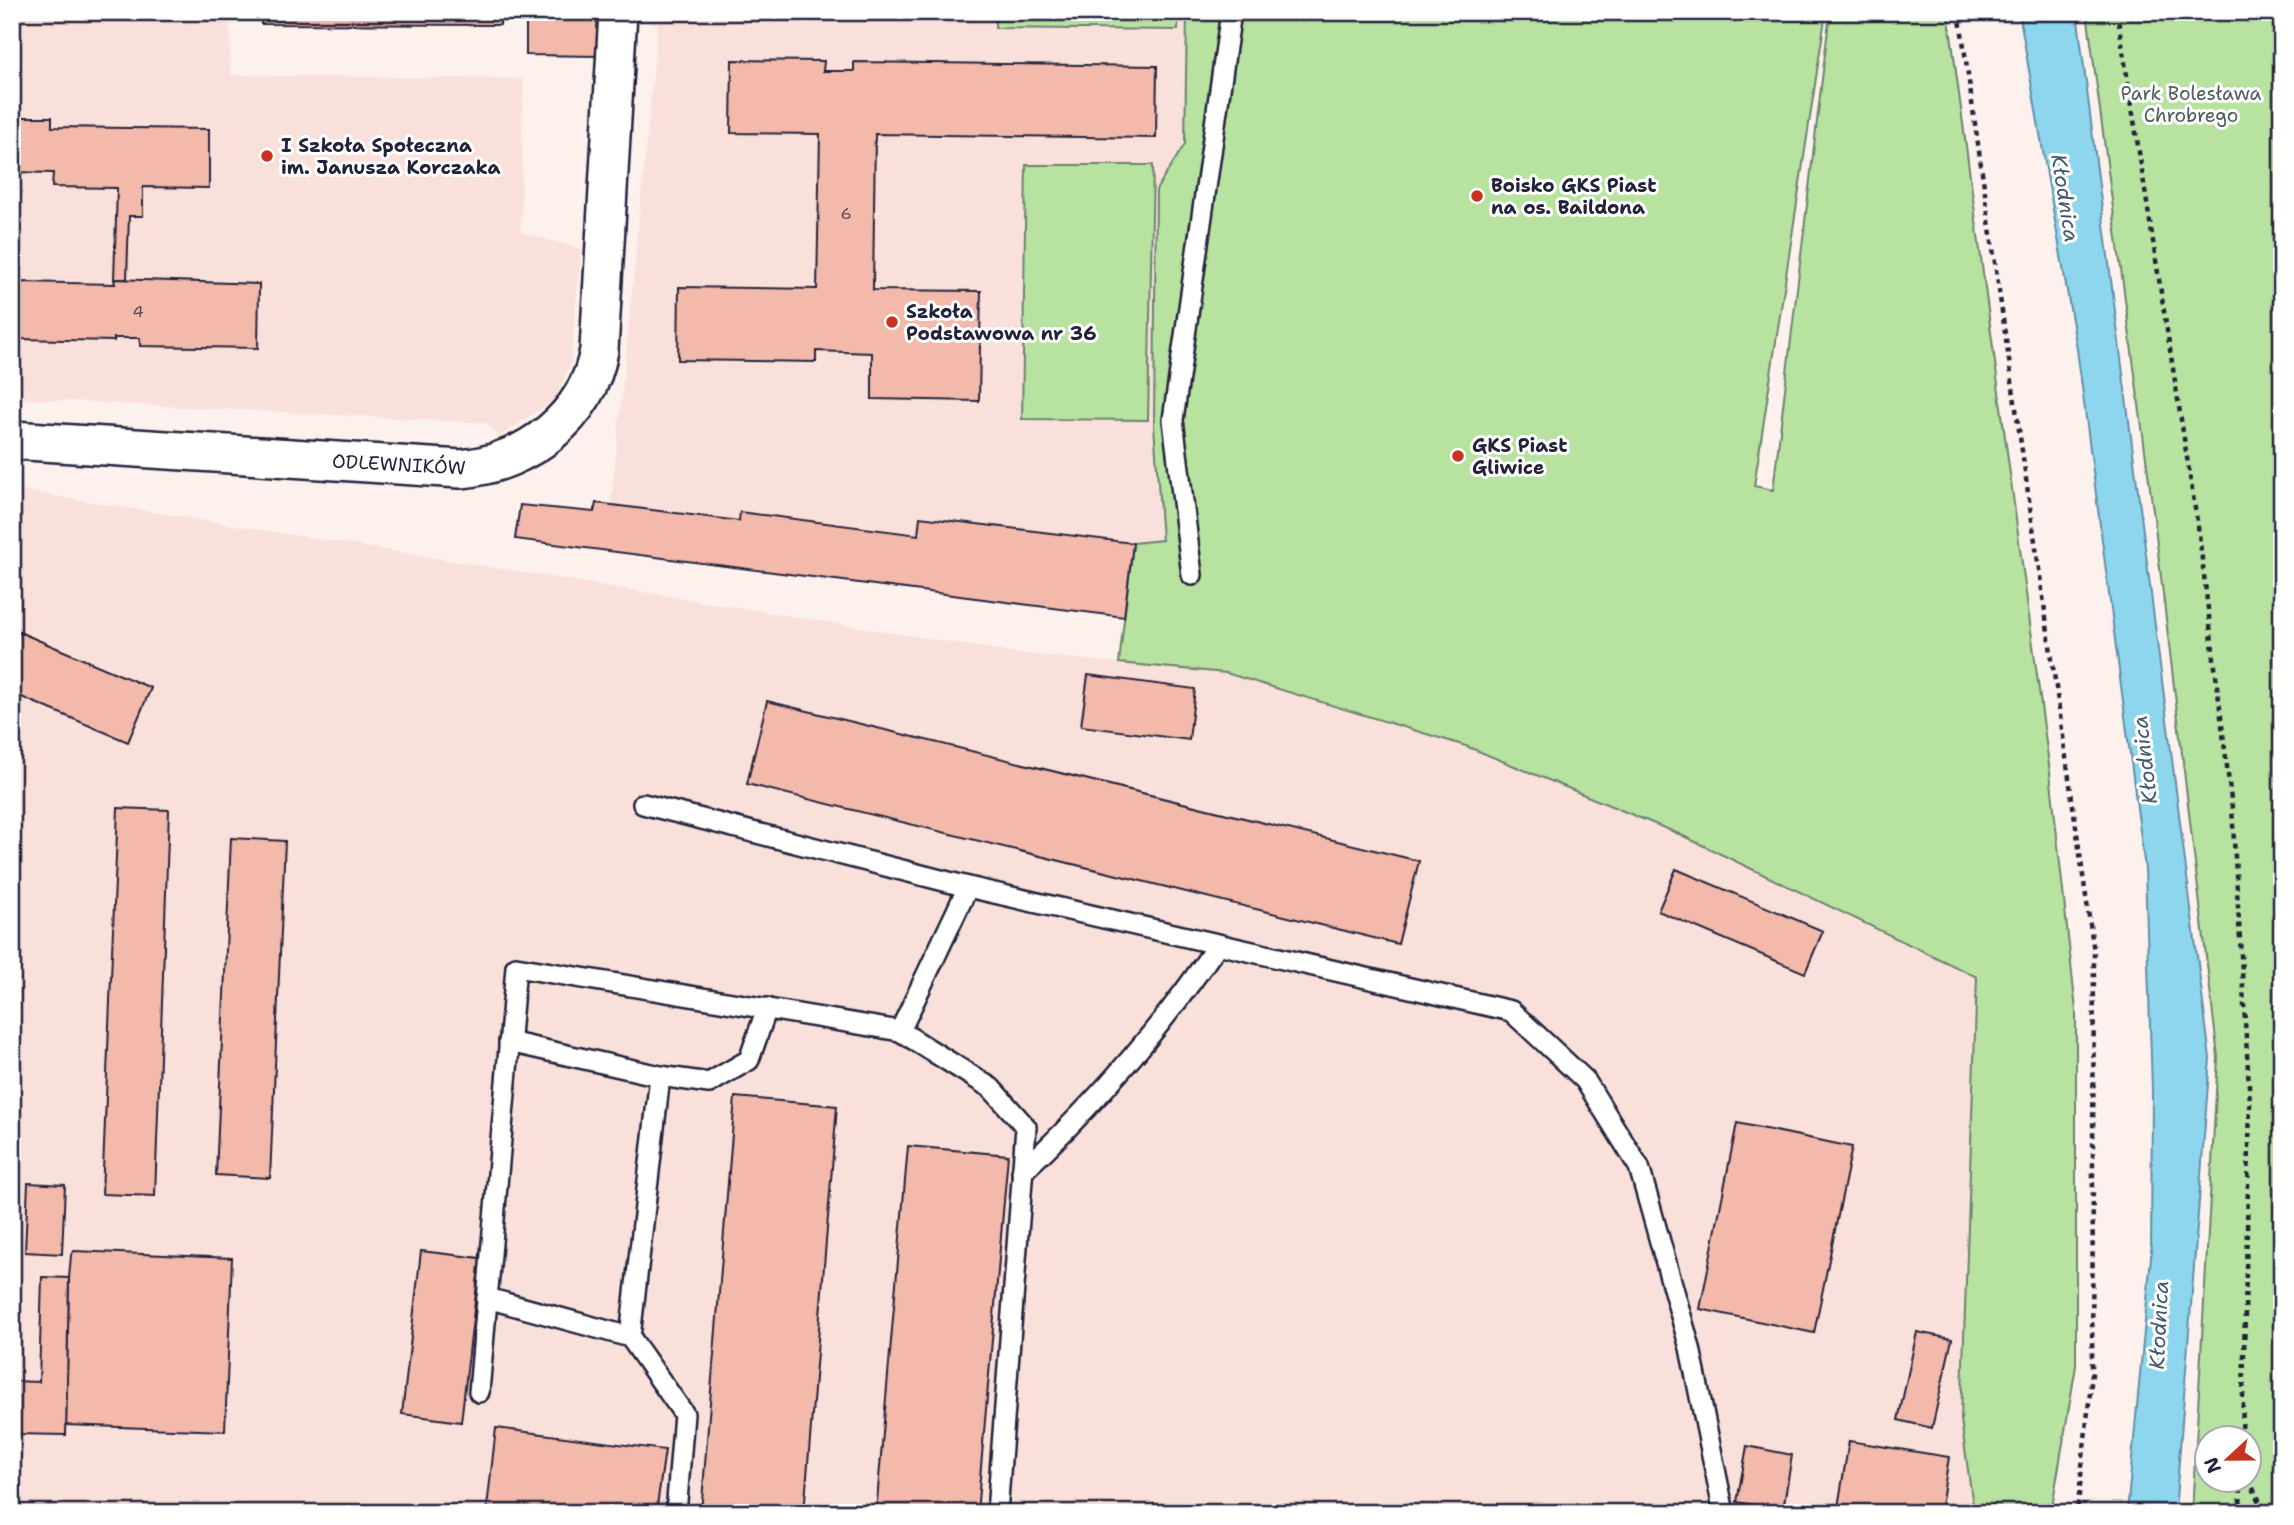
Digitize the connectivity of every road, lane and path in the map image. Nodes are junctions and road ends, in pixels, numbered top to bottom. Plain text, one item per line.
1 (618, 12) edge
2 (1231, 12) edge
3 (1959, 12) edge
4 (2117, 12) edge
5 (12, 440) edge
6 (1192, 575) dead end
7 (643, 804) dead end
8 (968, 887) junction
9 (1218, 944) junction
10 (766, 1008) junction
11 (900, 1031) junction
12 (509, 1042) junction
13 (660, 1076) junction
14 (1022, 1172) junction
15 (487, 1298) junction
16 (630, 1337) junction
17 (479, 1392) dead end
18 (2242, 1424) edge
19 (2241, 1494) edge
20 (2256, 1494) edge
21 (676, 1513) edge
22 (997, 1513) edge
23 (1724, 1513) edge
24 (2077, 1513) edge
25 (2240, 1513) edge
26 (2266, 1513) edge

1 - 5 street, ODLEWNIKÓW
2 - 6 lane
3 - 24 path
4 - 18 path
7 - 8 lane
8 - 9 lane
8 - 11 lane
9 - 14 lane
9 - 23 lane
10 - 11 lane
10 - 12 lane
10 - 13 lane
11 - 14 lane
12 - 13 lane
12 - 15 lane
13 - 16 lane
14 - 22 lane
15 - 16 lane
15 - 17 lane
16 - 21 lane
19 - 25 path
20 - 26 path

